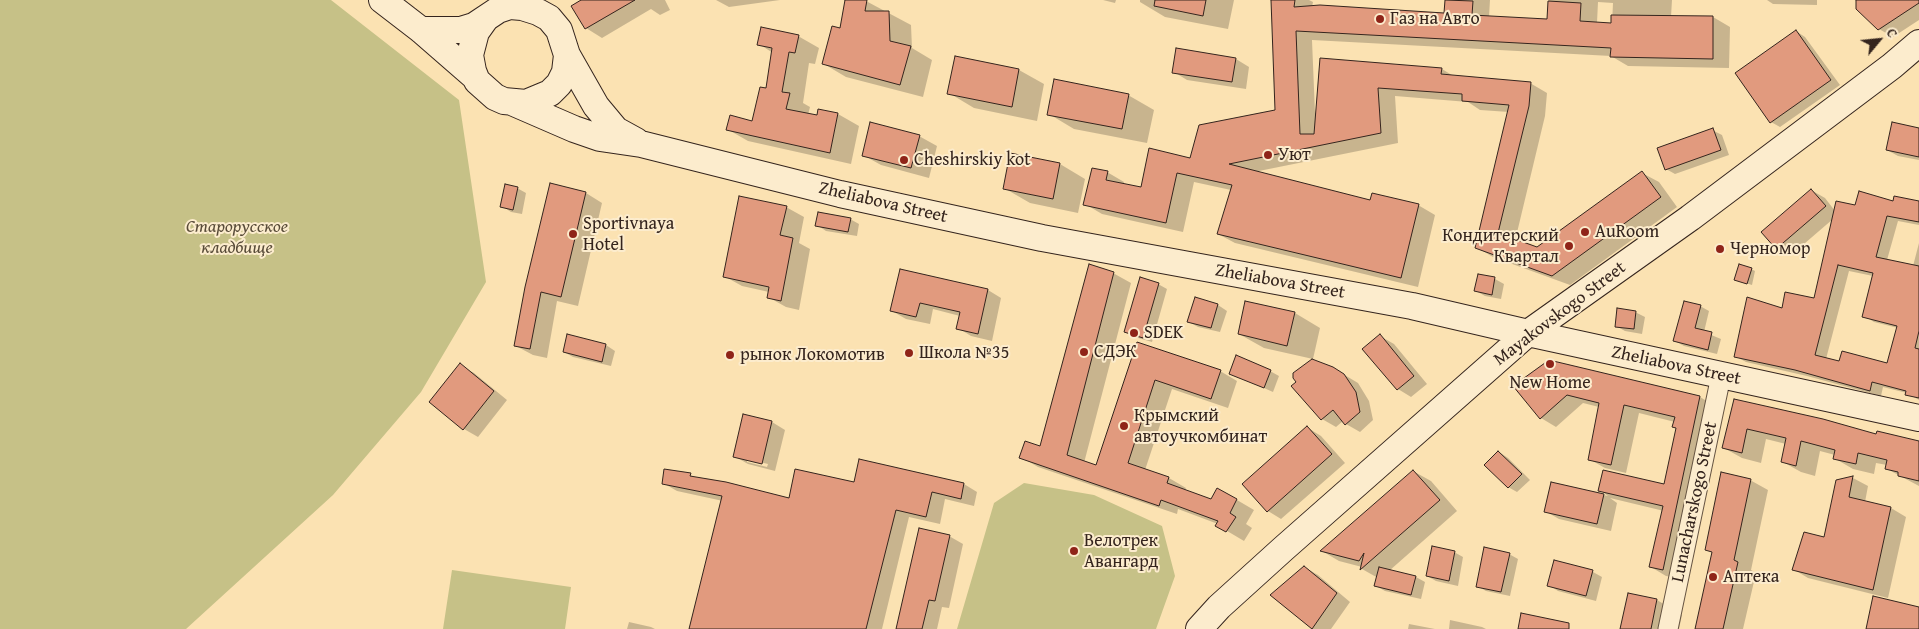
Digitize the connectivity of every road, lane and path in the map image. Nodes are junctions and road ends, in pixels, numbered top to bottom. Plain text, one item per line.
1 (382, 0) edge
2 (497, 9) edge
3 (544, 9) edge
4 (421, 30) junction
5 (1919, 44) edge
6 (567, 55) junction
7 (475, 76) junction
8 (514, 103) junction
9 (641, 144) junction
10 (1528, 333) junction
11 (1721, 376) junction
12 (1919, 418) edge
13 (1199, 629) edge
14 (1668, 629) edge

1 - 4 main road
2 - 3 main road
2 - 4 main road
2 - 7 main road
3 - 6 main road
4 - 7 main road
5 - 10 main road, Mayakovskogo Street
6 - 8 main road
6 - 9 main road
7 - 8 main road
8 - 9 main road
9 - 10 main road, Zheliabova Street
10 - 11 main road, Zheliabova Street
10 - 13 main road, Mayakovskogo Street
11 - 12 main road, Zheliabova Street
11 - 14 street, Lunacharskogo Street

